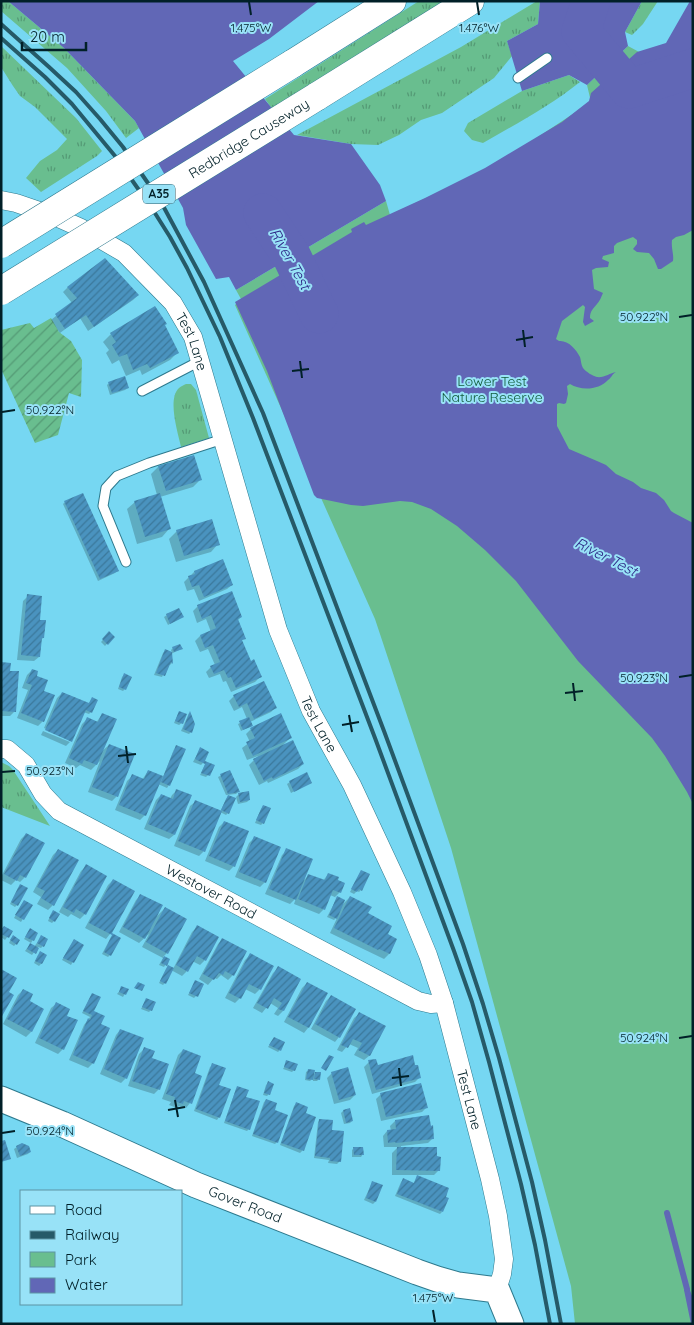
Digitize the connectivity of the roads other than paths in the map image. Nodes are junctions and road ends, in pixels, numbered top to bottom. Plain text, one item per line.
1 (392, 1) edge
2 (470, 1) edge
3 (547, 58) dead end
4 (518, 78) dead end
5 (9, 201) edge
6 (1, 244) edge
7 (1, 291) edge
8 (200, 361) junction
9 (142, 392) dead end
10 (223, 440) junction
11 (126, 562) dead end
12 (1, 749) edge
13 (444, 1003) junction
14 (1, 1099) edge
15 (497, 1290) junction
16 (511, 1324) edge

1 - 6 main road, bridge
2 - 7 main road, Redbridge Causeway / A35, bridge
3 - 4 lane
5 - 8 street, Test Lane
8 - 9 lane
8 - 10 street, Test Lane
10 - 11 lane
10 - 13 street, Test Lane
12 - 13 street, Westover Road
13 - 15 street, Test Lane
14 - 15 street, Gover Road
15 - 16 street

